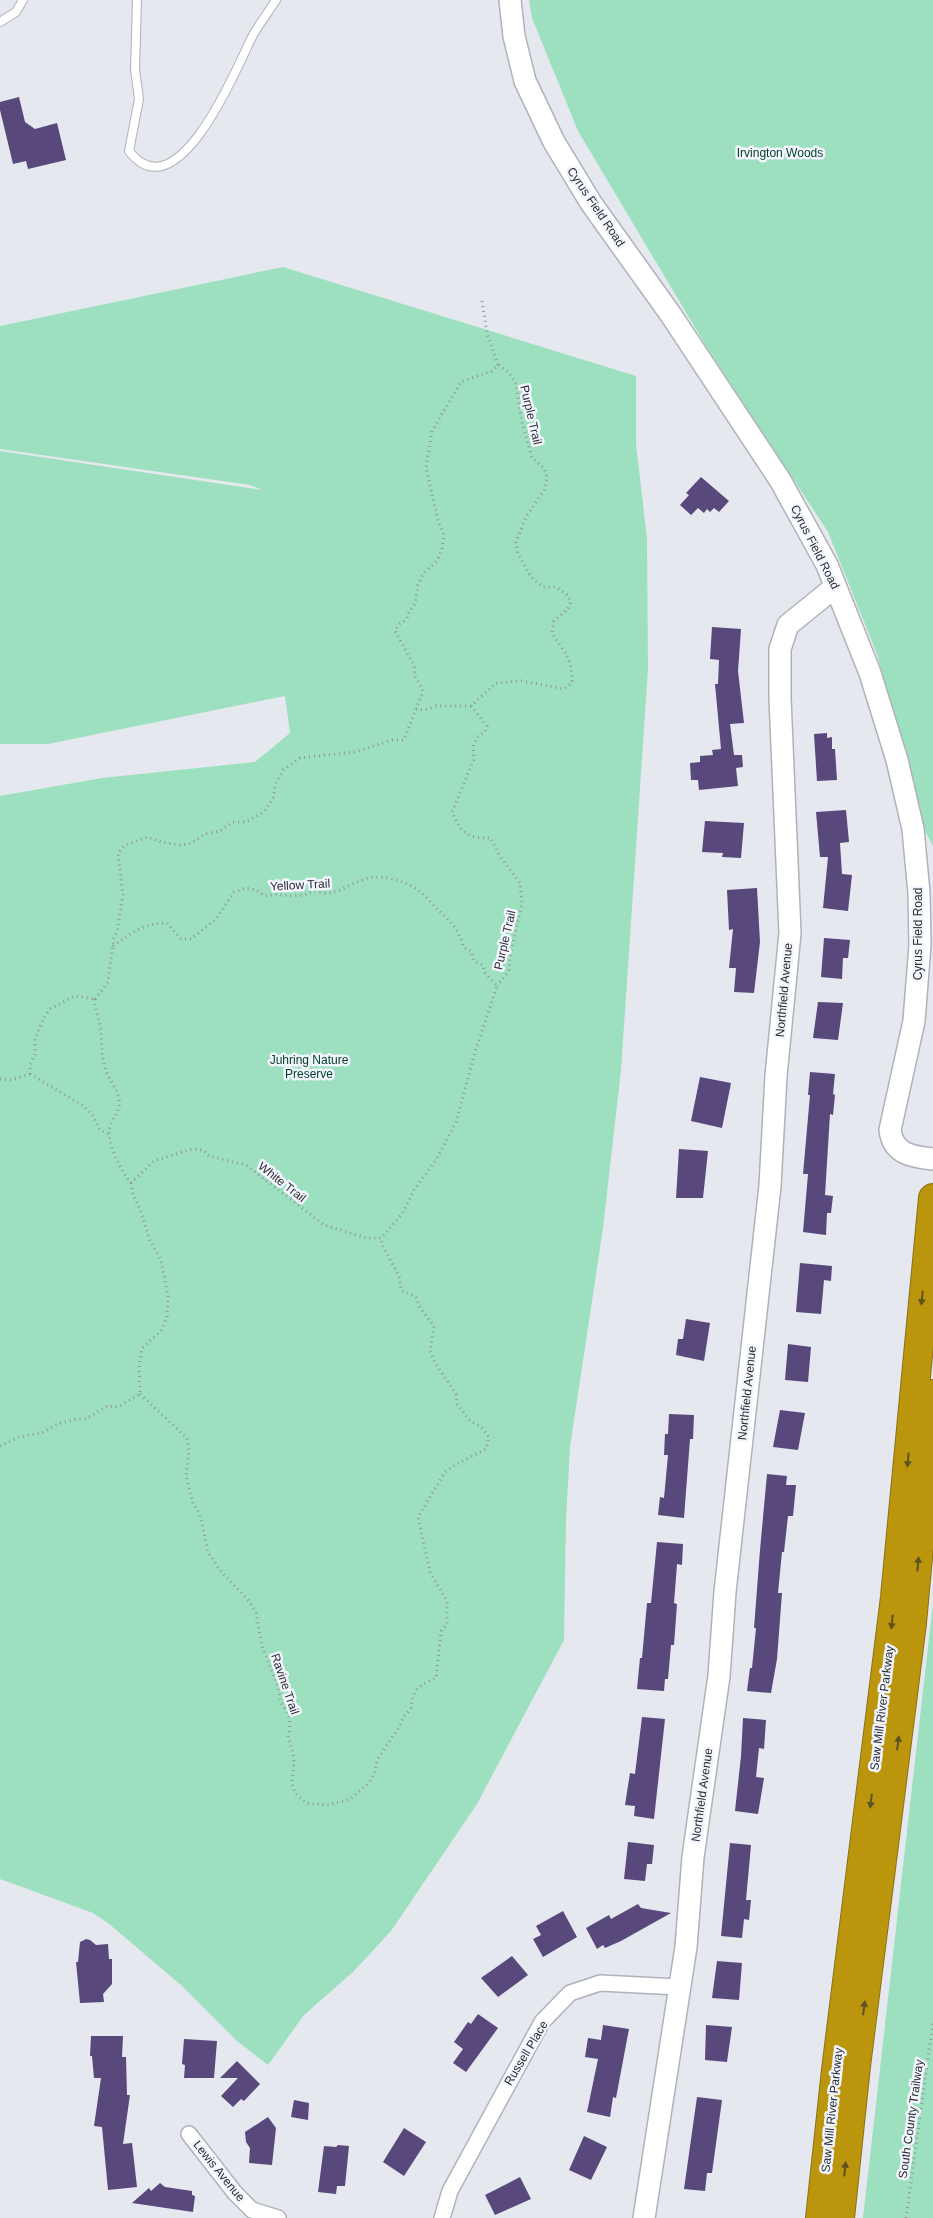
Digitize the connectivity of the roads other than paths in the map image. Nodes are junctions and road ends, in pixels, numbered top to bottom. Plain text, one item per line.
1 (23, 0) edge
2 (136, 0) edge
3 (276, 0) edge
4 (510, 0) edge
5 (0, 22) edge
6 (835, 587) junction
7 (933, 1159) edge
8 (933, 1198) edge
9 (933, 1394) edge
10 (680, 1987) junction
11 (189, 2134) dead end
12 (278, 2218) edge
13 (442, 2218) edge
14 (644, 2218) edge
15 (820, 2218) edge
16 (840, 2218) edge

1 - 5 lane
2 - 3 lane
4 - 6 street, Cyrus Field Road
6 - 7 street, Cyrus Field Road
6 - 10 street, Northfield Avenue
8 -> 15 highway, Saw Mill River Parkway
16 -> 9 highway, Saw Mill River Parkway
10 - 13 street, Russell Place
10 - 14 street, Northfield Avenue
11 - 12 street, Lewis Avenue

